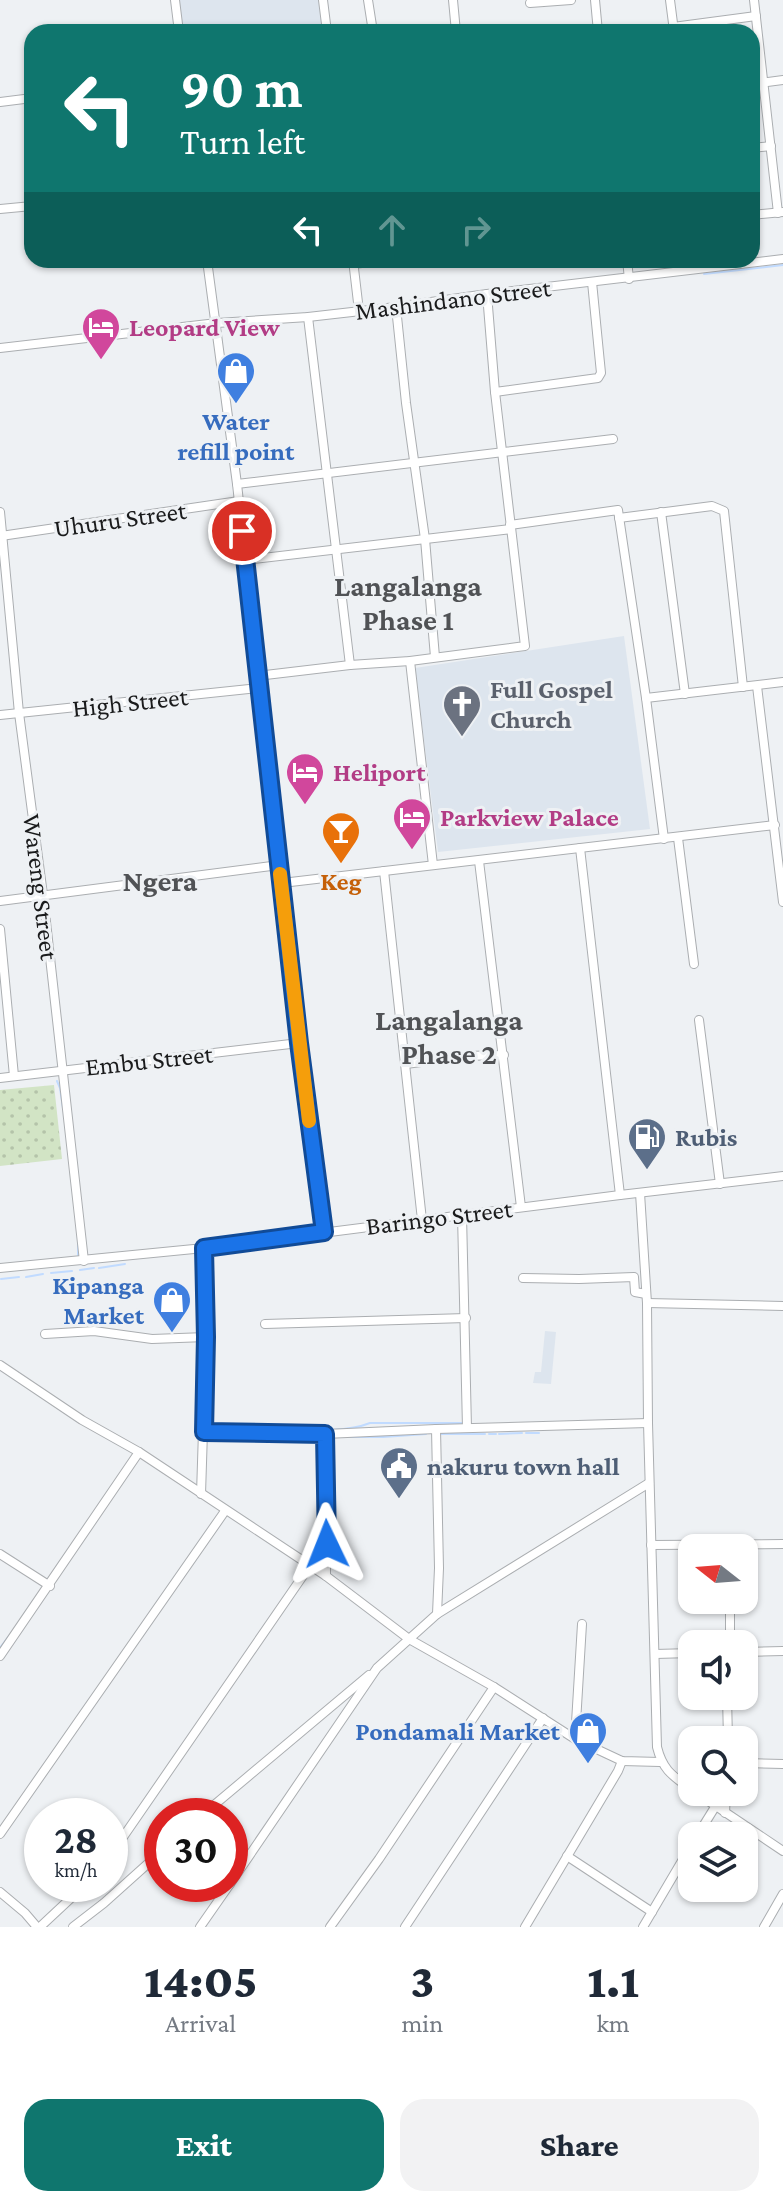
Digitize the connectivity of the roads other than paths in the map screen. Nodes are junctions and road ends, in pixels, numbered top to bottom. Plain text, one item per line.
1 (175, 0) edge
2 (323, 0) edge
3 (368, 0) edge
4 (453, 0) edge
5 (571, 0) edge
6 (595, 0) edge
7 (670, 0) edge
8 (754, 0) edge
9 (530, 3) dead end
10 (756, 16) junction
11 (178, 24) edge
12 (326, 24) edge
13 (372, 24) edge
14 (455, 24) edge
15 (597, 24) edge
16 (672, 24) edge
17 (709, 24) edge
18 (757, 24) edge
19 (760, 49) edge
20 (783, 80) edge
21 (764, 82) junction
22 (760, 83) edge
23 (24, 99) edge
24 (0, 102) edge
25 (771, 146) junction
26 (760, 147) edge
27 (24, 207) edge
28 (0, 209) edge
29 (781, 213) edge
30 (760, 214) edge
31 (783, 259) edge
32 (760, 262) edge
33 (208, 268) edge
34 (354, 268) edge
35 (628, 268) edge
36 (714, 268) edge
37 (629, 279) junction
38 (592, 282) junction
39 (487, 294) junction
40 (396, 307) junction
41 (359, 311) junction
42 (308, 317) junction
43 (217, 323) junction
44 (0, 348) edge
45 (495, 392) junction
46 (613, 439) dead end
47 (503, 452) junction
48 (415, 463) junction
49 (325, 472) junction
50 (237, 484) junction
51 (239, 501) junction
52 (0, 512) edge
53 (661, 512) junction
54 (619, 518) junction
55 (510, 527) junction
56 (2, 536) edge
57 (425, 539) junction
58 (337, 549) junction
59 (245, 560) junction
60 (435, 657) junction
61 (410, 661) junction
62 (350, 665) junction
63 (257, 676) junction
64 (783, 682) edge
65 (757, 686) junction
66 (743, 687) junction
67 (259, 688) junction
68 (685, 694) junction
69 (646, 698) junction
70 (19, 713) junction
71 (0, 715) edge
72 (775, 825) junction
73 (678, 838) junction
74 (664, 839) junction
75 (580, 848) junction
76 (479, 861) junction
77 (279, 865) junction
78 (433, 865) junction
79 (384, 871) junction
80 (282, 883) junction
81 (43, 895) junction
82 (0, 901) edge
83 (783, 902) edge
84 (0, 929) edge
85 (694, 964) dead end
86 (699, 1020) dead end
87 (299, 1043) junction
88 (504, 1055) junction
89 (406, 1064) junction
90 (63, 1070) junction
91 (14, 1076) junction
92 (0, 1078) edge
93 (783, 1176) edge
94 (720, 1184) junction
95 (640, 1193) junction
96 (620, 1195) junction
97 (521, 1207) junction
98 (462, 1215) junction
99 (422, 1220) junction
100 (324, 1232) junction
101 (204, 1248) junction
102 (84, 1261) junction
103 (0, 1268) edge
104 (523, 1278) dead end
105 (647, 1298) junction
106 (783, 1306) edge
107 (466, 1318) junction
108 (265, 1324) dead end
109 (45, 1334) dead end
110 (206, 1337) junction
111 (0, 1365) edge
112 (648, 1423) junction
113 (467, 1428) junction
114 (436, 1429) junction
115 (204, 1432) junction
116 (325, 1434) junction
117 (139, 1452) junction
118 (649, 1483) junction
119 (201, 1494) junction
120 (225, 1511) junction
121 (783, 1544) edge
122 (651, 1545) junction
123 (758, 1545) edge
124 (678, 1546) edge
125 (0, 1554) edge
126 (309, 1567) junction
127 (326, 1576) junction
128 (50, 1586) junction
129 (437, 1614) junction
130 (582, 1624) dead end
131 (409, 1639) junction
132 (783, 1651) edge
133 (758, 1652) edge
134 (678, 1653) edge
135 (655, 1654) junction
136 (0, 1656) edge
137 (377, 1668) junction
138 (494, 1687) junction
139 (543, 1718) junction
140 (575, 1739) junction
141 (622, 1761) junction
142 (660, 1762) junction
143 (758, 1763) edge
144 (783, 1764) edge
145 (678, 1779) edge
146 (222, 1798) edge
147 (725, 1806) edge
148 (715, 1807) joint
149 (725, 1813) junction
150 (706, 1822) edge
151 (128, 1830) edge
152 (0, 1834) edge
153 (783, 1851) edge
154 (567, 1856) junction
155 (248, 1858) edge
156 (144, 1867) edge
157 (678, 1868) edge
158 (0, 1892) edge
159 (783, 1894) edge
160 (66, 1902) edge
161 (217, 1902) edge
162 (652, 1912) junction
163 (38, 1927) edge
164 (73, 1927) edge
165 (200, 1927) edge
166 (330, 1927) edge
167 (405, 1927) edge
168 (525, 1927) edge
169 (643, 1927) edge
170 (764, 1927) edge

1 - 11 street
2 - 12 street
3 - 13 street
4 - 14 street
5 - 9 street
6 - 15 street
7 - 16 street
8 - 10 street
10 - 17 street
10 - 18 street
19 - 21 street
20 - 21 street
21 - 22 street
21 - 25 street
23 - 24 street
25 - 26 street
25 - 29 street
27 - 28 street
29 - 30 street
31 - 32 street, Mashindano Street
33 - 43 street
34 - 41 street
35 - 37 street
36 - 37 street, Mashindano Street
37 - 38 street, Mashindano Street
38 - 39 street, Mashindano Street
38 - 45 street
39 - 40 street, Mashindano Street
39 - 45 street
40 - 41 street, Mashindano Street
40 - 48 street
41 - 42 street, Mashindano Street
42 - 43 street, Mashindano Street
42 - 49 street
43 - 44 street, Mashindano Street
43 - 50 street
45 - 47 street
46 - 47 street
47 - 48 street
47 - 55 street
48 - 49 street
48 - 57 street
49 - 50 street
49 - 58 street
50 - 51 street
51 - 56 street, Uhuru Street
51 - 59 street
52 - 56 street, Wareng Street
53 - 54 street
53 - 66 street
53 - 68 street
54 - 55 street
54 - 69 street
55 - 57 street
55 - 60 street
56 - 70 street, Wareng Street
57 - 58 street
57 - 60 street
58 - 59 street
58 - 62 street
59 - 63 street
60 - 61 street
61 - 62 street
61 - 78 street
62 - 63 street
63 - 67 street
64 - 65 street
65 - 66 street
65 - 72 street
66 - 68 street
67 - 70 street, High Street
67 - 77 street
68 - 69 street
69 - 74 street
70 - 71 street, High Street
70 - 81 street, Wareng Street
72 - 73 street
72 - 83 street
73 - 74 street
73 - 85 street
74 - 75 street
75 - 76 street
75 - 96 street
76 - 78 street
76 - 88 street
77 - 80 street
77 - 81 street
78 - 79 street
79 - 80 street
79 - 89 street
80 - 87 street
81 - 82 street
81 - 90 street, Wareng Street
84 - 91 street
86 - 94 street
87 - 90 street, Embu Street
87 - 100 street
88 - 89 street
88 - 97 street
89 - 99 street
90 - 91 street, Embu Street
90 - 102 street, Wareng Street
91 - 92 street, Embu Street
93 - 94 street, Baringo Street
94 - 95 street, Baringo Street
95 - 96 street, Baringo Street
95 - 105 street
96 - 97 street, Baringo Street
97 - 98 street, Baringo Street
98 - 99 street, Baringo Street
98 - 107 street
99 - 100 street, Baringo Street
100 - 101 street, Baringo Street
101 - 102 street, Baringo Street
101 - 110 street
102 - 103 street, Baringo Street
104 - 105 street
105 - 106 street
105 - 112 street
107 - 108 street
107 - 113 street
109 - 110 street
110 - 115 street
111 - 117 street
112 - 113 street
112 - 118 street
113 - 114 street
114 - 116 street
114 - 129 street
115 - 116 street
115 - 119 street
116 - 127 street
117 - 119 street
117 - 128 street
118 - 122 street
118 - 129 street
119 - 120 street
120 - 126 street
120 - 152 street
121 - 123 street
122 - 124 street
122 - 135 street
125 - 128 street
126 - 127 street
126 - 151 street
127 - 131 street
128 - 136 street
129 - 131 street
130 - 140 street
131 - 137 street
131 - 138 street
132 - 133 street
134 - 135 street
135 - 142 street
137 - 146 street
137 - 155 street
138 - 139 street
138 - 166 street
139 - 140 street
139 - 167 street
140 - 141 street
141 - 142 street
141 - 154 street
142 - 145 street
143 - 144 street
147 - 149 street
148 - 149 street
148 - 150 street
149 - 153 street
154 - 162 street
154 - 168 street
156 - 164 street
157 - 162 street
158 - 163 street
159 - 170 street
160 - 163 street
161 - 165 street
162 - 169 street

